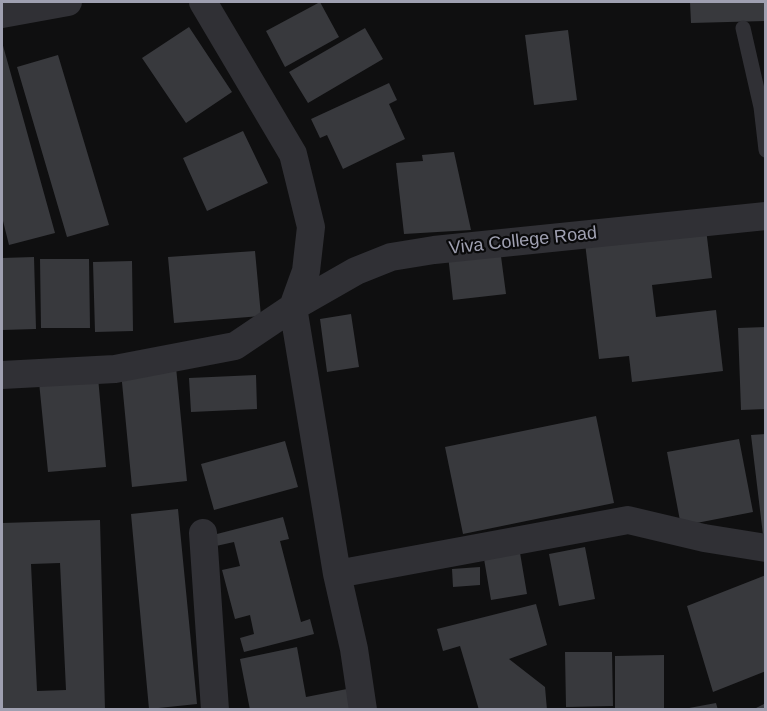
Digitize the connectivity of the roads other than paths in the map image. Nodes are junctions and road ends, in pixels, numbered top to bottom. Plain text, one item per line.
1 (68, 2) edge
2 (203, 2) edge
3 (2, 14) edge
4 (743, 28) dead end
5 (765, 150) edge
6 (765, 216) edge
7 (293, 307) junction
8 (2, 375) edge
9 (203, 533) dead end
10 (765, 548) edge
11 (345, 572) junction
12 (215, 710) edge
13 (363, 710) edge

1 - 3 street
2 - 7 street
4 - 5 lane
6 - 7 street, Viva College Road
7 - 8 street, Viva College Road
7 - 11 street
9 - 12 street
10 - 11 street
11 - 13 street

